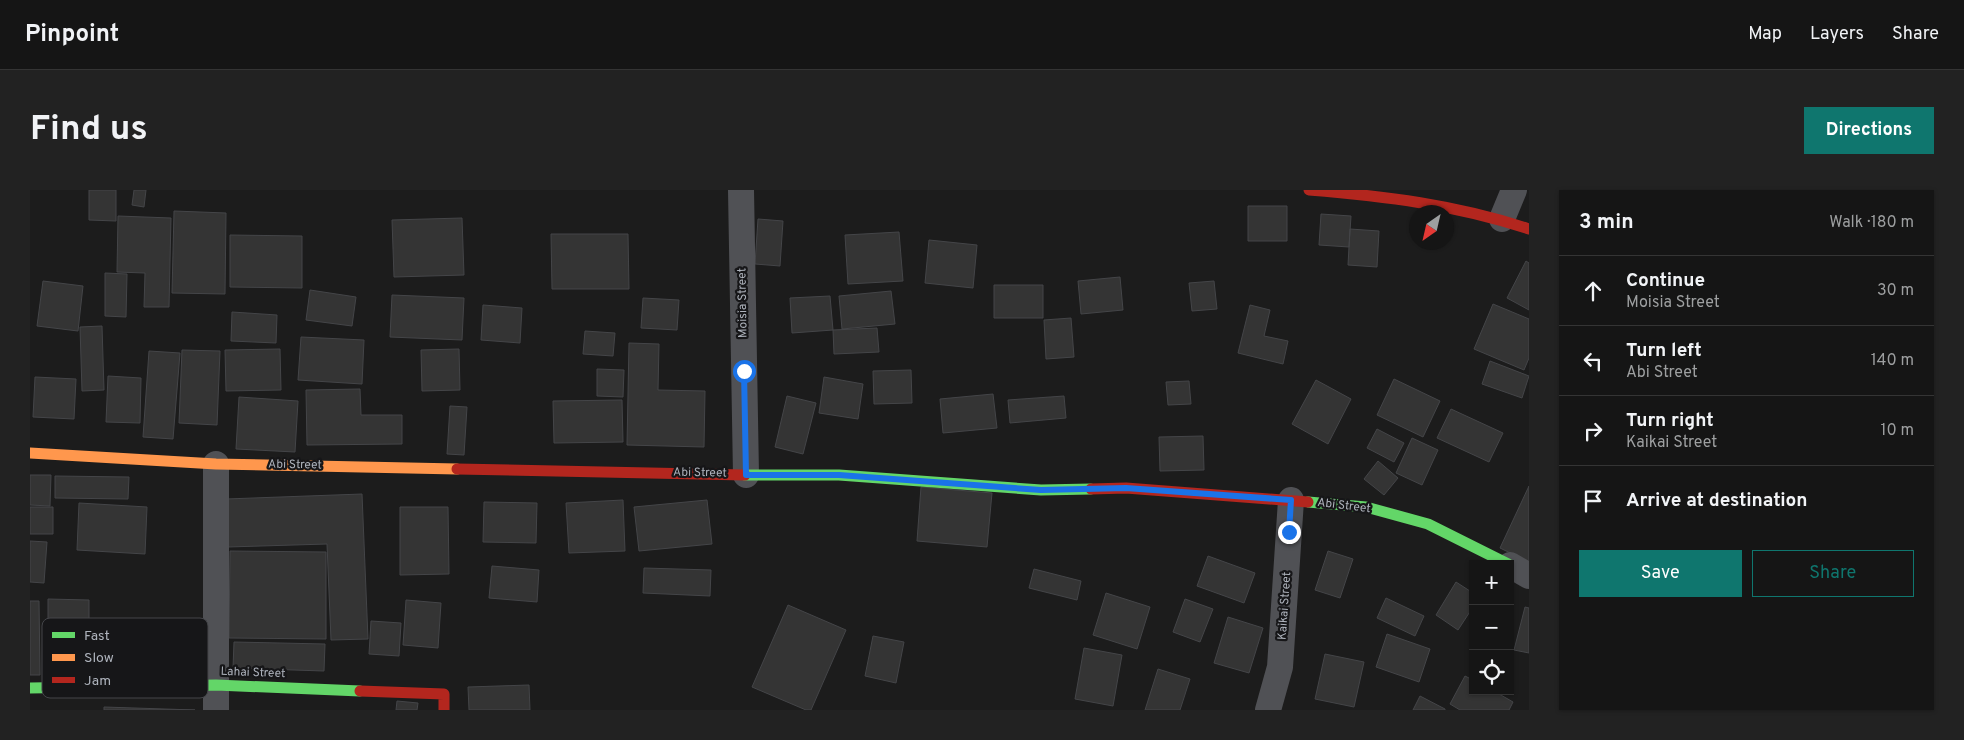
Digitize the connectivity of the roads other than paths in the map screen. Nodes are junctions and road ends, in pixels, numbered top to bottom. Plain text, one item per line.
1 (741, 190) edge
2 (1309, 190) edge
3 (1514, 190) edge
4 (1502, 219) junction
5 (1529, 229) edge
6 (30, 453) edge
7 (216, 464) junction
8 (746, 475) junction
9 (1291, 500) junction
10 (1501, 560) edge
11 (1514, 567) edge
12 (1529, 576) edge
13 (216, 698) edge
14 (444, 710) edge
15 (1268, 710) edge

1 - 8 street, Moisia Street
2 - 4 street
3 - 4 street
4 - 5 street
6 - 7 street, Abi Street
7 - 8 street, Abi Street
7 - 13 street
8 - 9 street, Abi Street
9 - 10 street, Abi Street
9 - 15 street, Kaikai Street
11 - 12 street, Abi Street
13 - 14 street, Lahai Street

